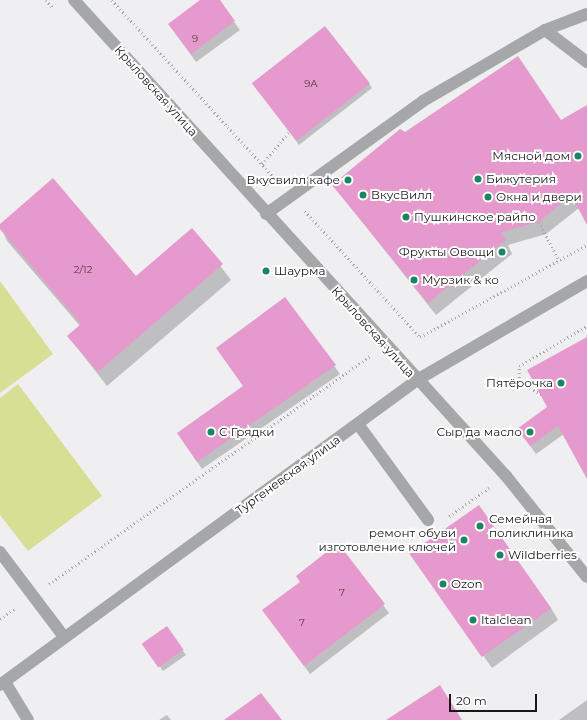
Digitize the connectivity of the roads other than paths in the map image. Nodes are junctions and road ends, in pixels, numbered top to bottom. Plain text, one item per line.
1 (74, 0) edge
2 (587, 14) edge
3 (545, 30) junction
4 (587, 62) edge
5 (266, 214) junction
6 (587, 281) edge
7 (417, 380) junction
8 (358, 424) junction
9 (428, 520) dead end
10 (0, 552) edge
11 (587, 577) edge
12 (64, 637) junction
13 (2, 684) edge
14 (28, 720) edge

1 - 5 street, Крыловская улица
2 - 3 street
3 - 4 street
3 - 5 street
5 - 7 street, Крыловская улица
6 - 7 street, Тургеневская улица
7 - 8 street, Тургеневская улица
7 - 11 street, Крыловская улица
8 - 9 street
8 - 12 street, Тургеневская улица
10 - 12 street
12 - 13 street, Тургеневская улица
13 - 14 street

